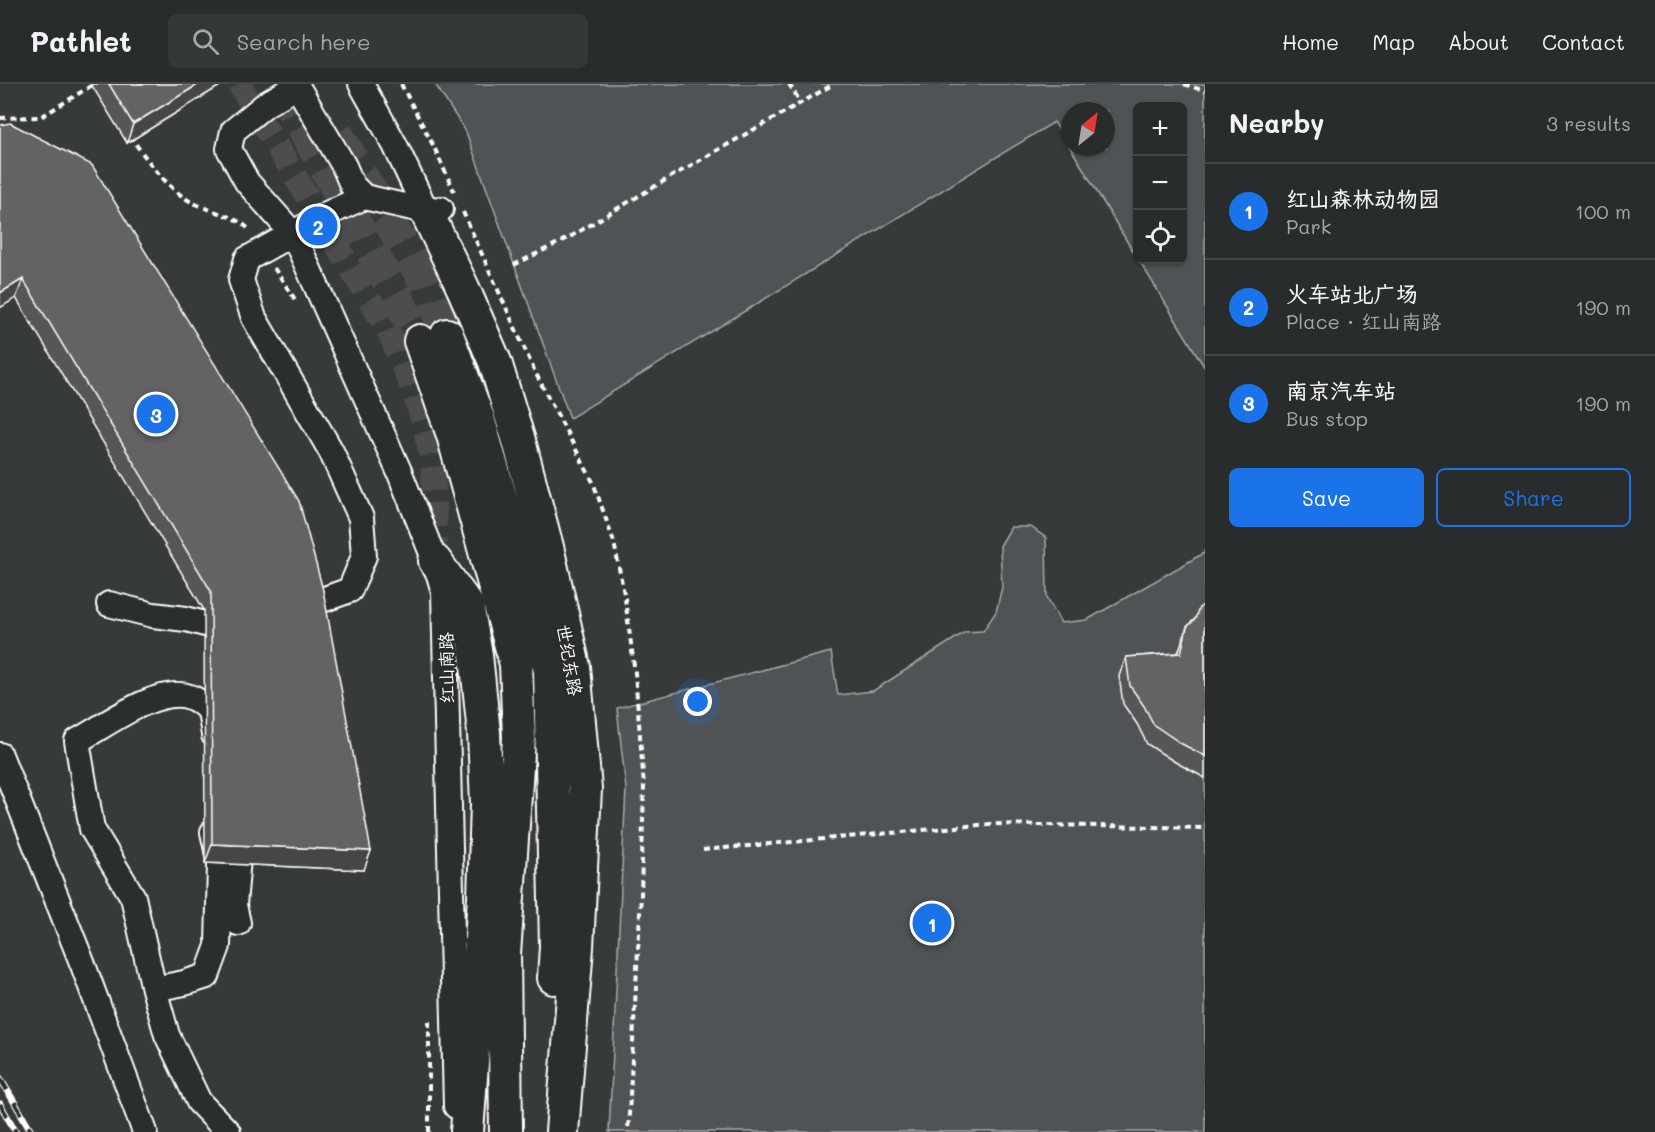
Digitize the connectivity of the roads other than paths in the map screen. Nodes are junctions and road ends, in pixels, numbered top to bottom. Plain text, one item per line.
1 (362, 84) edge
2 (364, 197) junction
3 (434, 210) junction
4 (293, 234) junction
5 (435, 561) junction
6 (109, 604) dead end
7 (217, 690) edge
8 (0, 755) edge
9 (209, 809) edge
10 (239, 813) edge
11 (238, 923) dead end
12 (154, 989) junction
13 (226, 1131) edge
14 (145, 1132) edge
15 (457, 1132) edge
16 (467, 1132) edge
17 (506, 1132) edge
18 (545, 1132) edge
19 (562, 1132) edge

1 - 3 street
2 - 3 street
2 - 4 street
2 - 4 street, 红山南路
3 - 19 main road, 世纪东路
4 - 5 street, 红山南路
4 - 6 street
5 - 15 street, 红山南路
5 - 16 main road
7 - 12 street
8 - 14 street
9 - 12 street
10 - 11 street
12 - 13 street
17 - 18 main road

